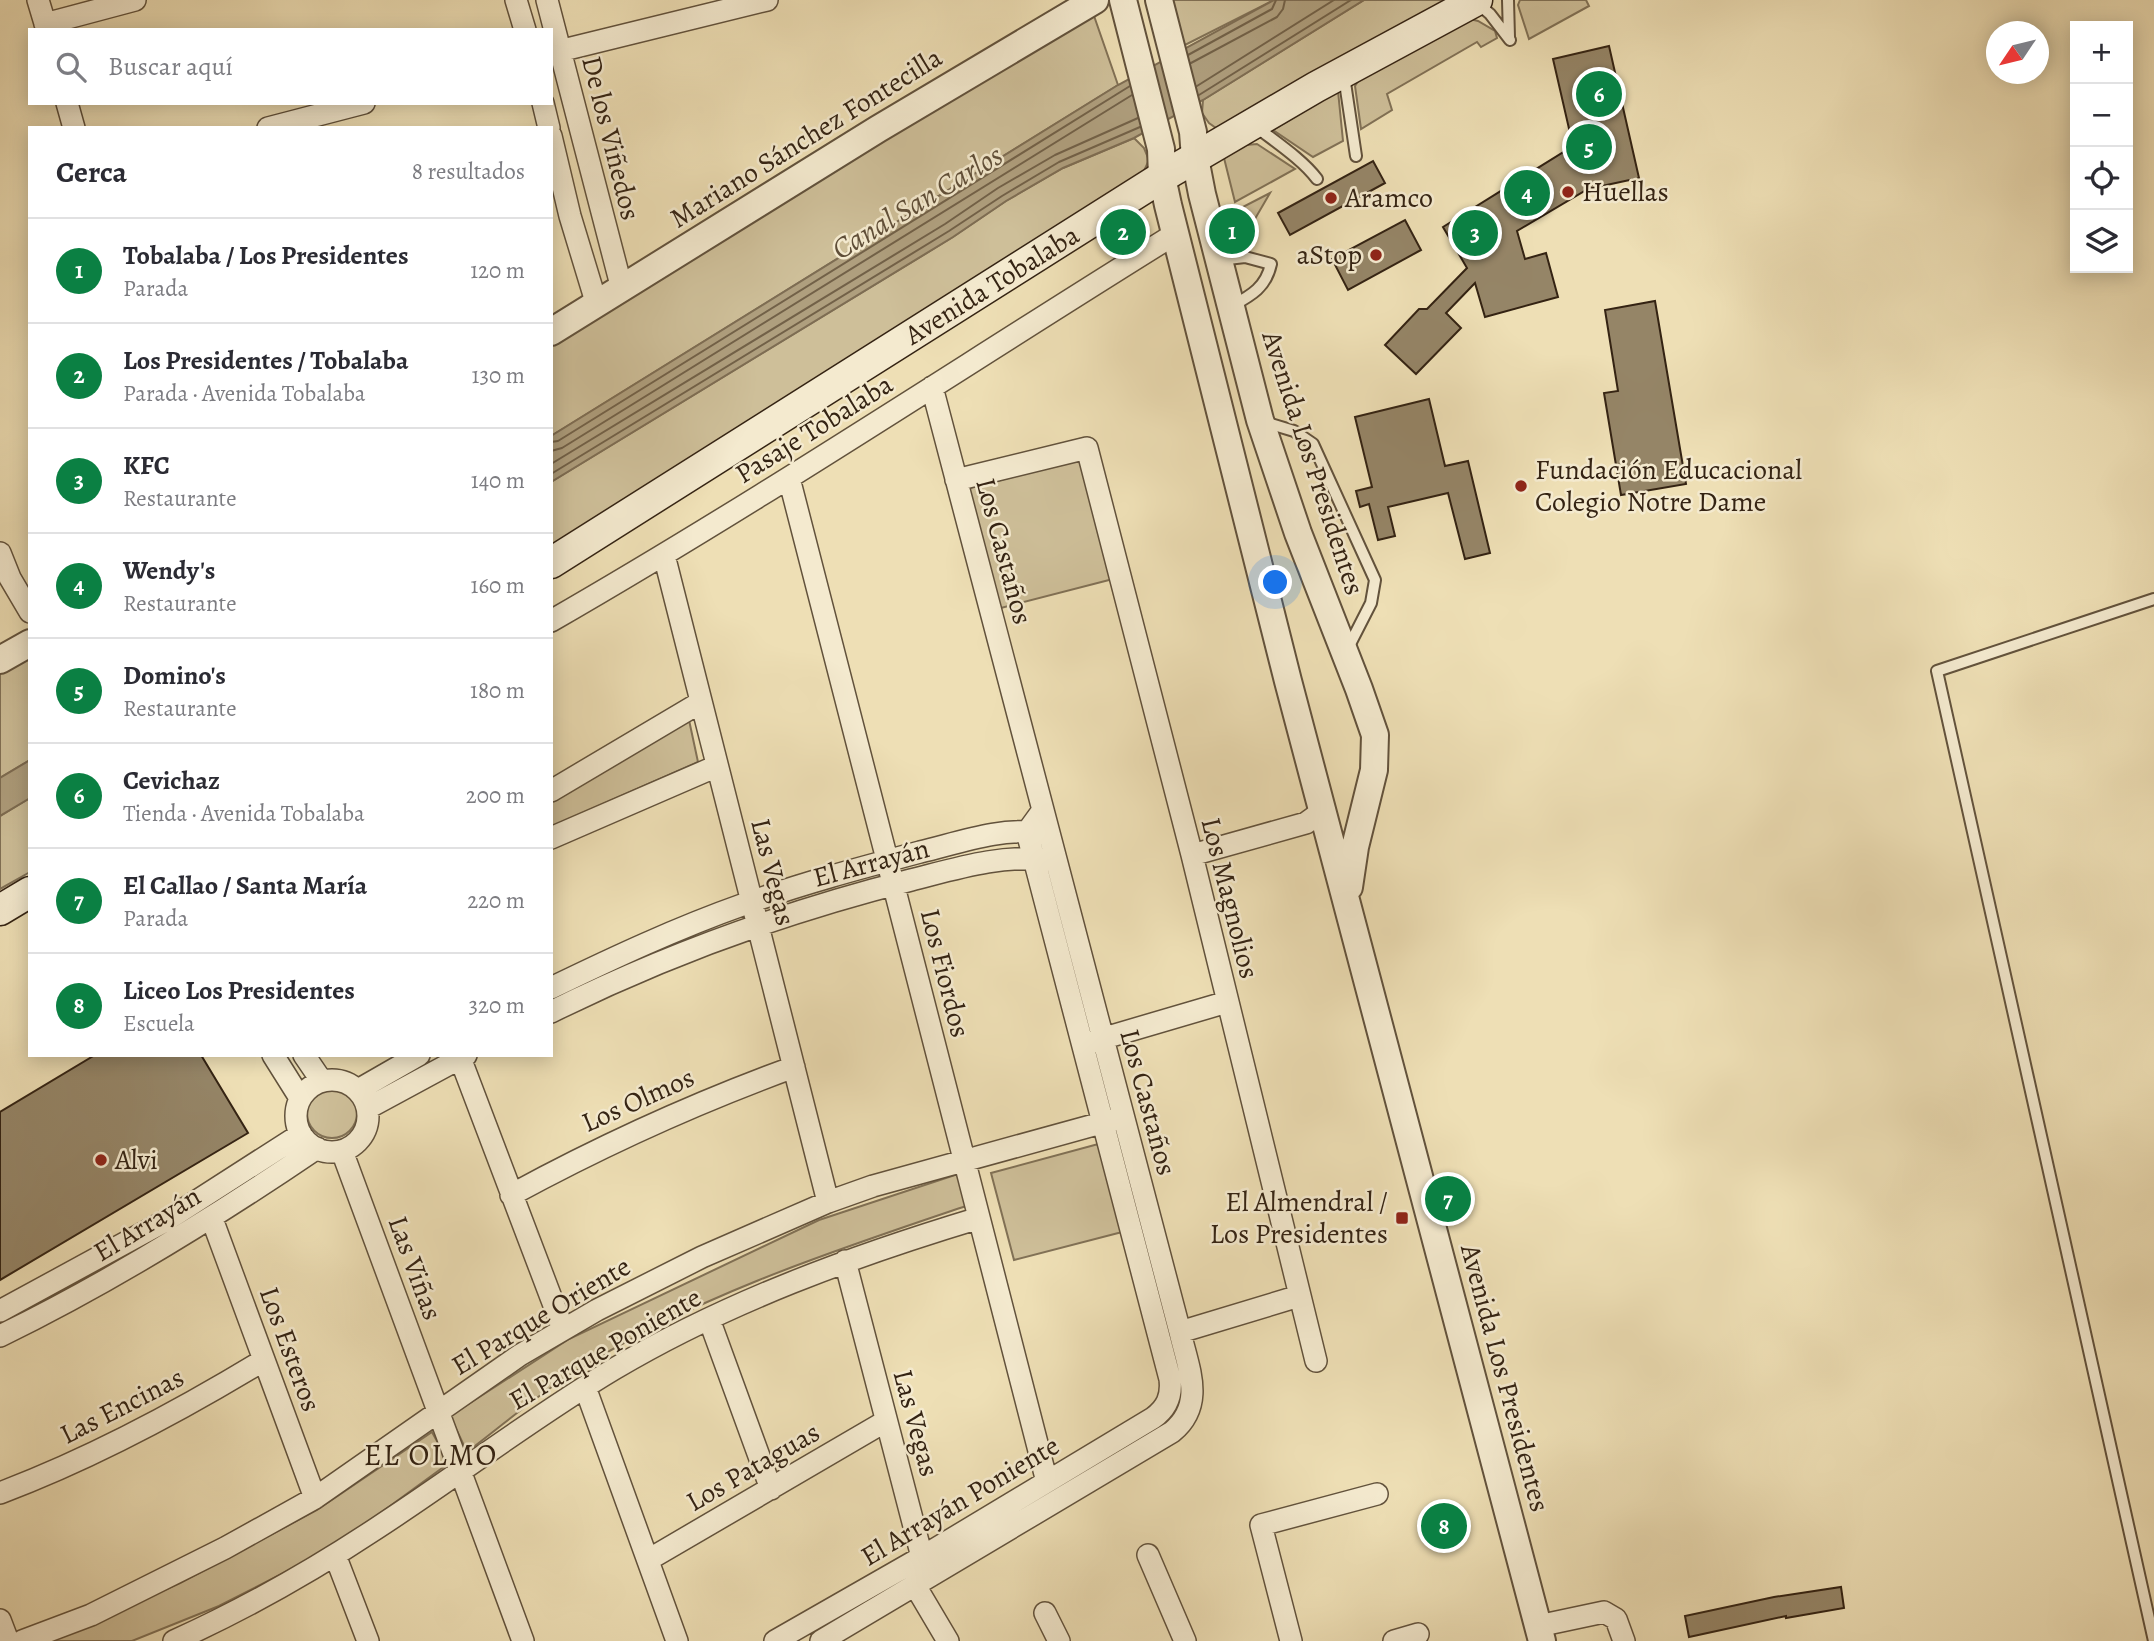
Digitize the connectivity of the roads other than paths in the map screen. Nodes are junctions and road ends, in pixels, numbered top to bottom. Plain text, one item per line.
1 (38, 0) edge
2 (135, 0) edge
3 (516, 0) edge
4 (547, 0) edge
5 (767, 0) edge
6 (1095, 0) edge
7 (1123, 0) edge
8 (1158, 0) edge
9 (1508, 0) edge
10 (1476, 1) edge
11 (718, 7) edge
12 (46, 27) edge
13 (524, 28) edge
14 (551, 28) edge
15 (555, 51) edge
16 (1343, 72) junction
17 (68, 105) edge
18 (356, 105) edge
19 (543, 105) edge
20 (1252, 123) junction
21 (73, 126) edge
22 (276, 126) edge
23 (549, 126) edge
24 (553, 152) edge
25 (1356, 156) dead end
26 (1195, 158) junction
27 (1163, 177) junction
28 (1317, 178) dead end
29 (561, 218) edge
30 (1175, 234) junction
31 (1218, 260) junction
32 (1189, 286) junction
33 (622, 289) junction
34 (1227, 298) junction
35 (597, 304) junction
36 (553, 331) edge
37 (1239, 343) junction
38 (1205, 352) junction
39 (932, 387) junction
40 (1260, 420) junction
41 (789, 478) junction
42 (956, 480) junction
43 (0, 553) edge
44 (664, 555) junction
45 (553, 562) edge
46 (2154, 599) edge
47 (28, 609) edge
48 (553, 620) edge
49 (28, 644) edge
50 (1345, 654) junction
51 (0, 660) edge
52 (701, 702) junction
53 (717, 766) junction
54 (553, 790) edge
55 (1365, 807) junction
56 (1043, 810) junction
57 (1324, 810) junction
58 (1027, 832) junction
59 (1049, 835) junction
60 (553, 837) edge
61 (1192, 855) junction
62 (1034, 859) junction
63 (887, 861) junction
64 (1056, 862) junction
65 (893, 884) junction
66 (28, 893) edge
67 (752, 902) junction
68 (1347, 902) junction
69 (0, 910) edge
70 (758, 926) junction
71 (553, 987) edge
72 (1227, 1002) junction
73 (553, 1011) edge
74 (1093, 1042) junction
75 (274, 1057) edge
76 (305, 1057) edge
77 (416, 1057) edge
78 (459, 1057) edge
79 (461, 1057) edge
80 (794, 1067) junction
81 (321, 1080) junction
82 (300, 1098) junction
83 (363, 1099) junction
84 (1113, 1120) junction
85 (301, 1134) junction
86 (317, 1148) junction
87 (342, 1151) junction
88 (964, 1160) junction
89 (511, 1195) junction
90 (828, 1202) junction
91 (979, 1218) junction
92 (212, 1219) junction
93 (845, 1261) junction
94 (1299, 1296) junction
95 (0, 1311) edge
96 (709, 1319) junction
97 (563, 1329) junction
98 (1180, 1332) junction
99 (0, 1336) edge
100 (264, 1360) junction
101 (1316, 1361) dead end
102 (585, 1387) junction
103 (1168, 1402) joint
104 (1191, 1409) joint
105 (438, 1412) junction
106 (886, 1421) junction
107 (460, 1471) junction
108 (1047, 1482) junction
109 (771, 1489) junction
110 (0, 1493) edge
111 (1377, 1494) dead end
112 (315, 1498) junction
113 (335, 1555) junction
114 (1149, 1555) dead end
115 (922, 1557) junction
116 (648, 1560) junction
117 (916, 1587) junction
118 (1045, 1613) dead end
119 (0, 1620) edge
120 (1418, 1634) dead end
121 (1540, 1634) edge
122 (1284, 1639) edge
123 (8, 1641) edge
124 (22, 1641) edge
125 (174, 1641) edge
126 (368, 1641) edge
127 (523, 1641) edge
128 (677, 1641) edge
129 (775, 1641) edge
130 (821, 1641) edge
131 (948, 1641) edge
132 (1059, 1641) edge
133 (1185, 1641) edge
134 (1394, 1641) edge
135 (1623, 1641) edge
136 (2154, 1641) edge

1 - 12 street
2 - 12 street
3 - 13 street
4 - 14 street, De los Viñedos
5 - 11 street
6 - 33 street, Mariano Sánchez Fontecilla
7 - 27 street, Avenida Los Presidentes
8 - 26 street, Avenida Los Presidentes
9 - 10 lane
10 - 16 main road, Avenida Tobalaba
11 - 15 street
15 - 33 street, De los Viñedos
16 - 20 main road, Avenida Tobalaba
16 - 25 lane
17 - 21 street
18 - 22 street
19 - 23 street, De los Viñedos
20 - 26 main road, Avenida Tobalaba
20 - 28 lane
24 - 29 street, De los Viñedos
26 - 27 main road, Avenida Tobalaba
26 - 31 street, Avenida Los Presidentes
27 - 30 street, Avenida Los Presidentes
27 - 45 main road, Avenida Tobalaba
29 - 35 street, De los Viñedos
30 - 32 street, Avenida Los Presidentes
30 - 39 street, Pasaje Tobalaba
31 - 34 street, Avenida Los Presidentes
31 - 34 lane
32 - 34 street
32 - 38 street, Avenida Los Presidentes
33 - 35 street, Mariano Sánchez Fontecilla
34 - 37 street, Avenida Los Presidentes
35 - 36 street, Mariano Sánchez Fontecilla
37 - 38 street
37 - 40 street, Avenida Los Presidentes
38 - 57 street, Avenida Los Presidentes
39 - 41 street, Pasaje Tobalaba
39 - 42 street, Los Castaños
40 - 50 street, Avenida Los Presidentes
40 - 50 lane
41 - 44 street, Pasaje Tobalaba
41 - 63 street, Los Fiordos
42 - 56 street, Los Castaños
42 - 61 street, Los Magnolios
43 - 47 street
44 - 48 street, Pasaje Tobalaba
44 - 52 street, Las Vegas
46 - 136 lane
49 - 51 street
50 - 55 street, Avenida Los Presidentes
52 - 53 street, Las Vegas
52 - 54 street
53 - 60 street
53 - 67 street, Las Vegas
55 - 57 street
55 - 68 street, Avenida Los Presidentes
56 - 58 street
56 - 59 street, Los Castaños
57 - 61 street
57 - 68 street, Avenida Los Presidentes
58 - 59 street, El Arrayán
58 - 62 street, Los Castaños
58 - 63 street, El Arrayán
59 - 64 street, Los Castaños
61 - 72 street, Los Magnolios
62 - 64 street, El Arrayán
62 - 65 street, El Arrayán
62 - 74 street, Los Castaños
63 - 65 street, Los Fiordos
63 - 67 street, El Arrayán
64 - 74 street, Los Castaños
65 - 70 street, El Arrayán
65 - 88 street, Los Fiordos
66 - 69 main road
67 - 70 street, Las Vegas
67 - 71 street, El Arrayán
68 - 121 street, Avenida Los Presidentes
70 - 73 street, El Arrayán
70 - 80 street, Las Vegas
72 - 74 street
72 - 94 street, Los Magnolios
74 - 84 street, Los Castaños
75 - 82 street
76 - 81 street
77 - 83 street
78 - 83 street
79 - 89 street
80 - 89 street, Los Olmos
80 - 90 street, Las Vegas
81 - 82 street
81 - 83 street
82 - 85 street
83 - 87 street
84 - 88 street, El Parque Oriente
84 - 98 street, Los Castaños
84 - 103 street, Los Castaños
85 - 86 street
85 - 95 street, El Arrayán
86 - 87 street
86 - 92 street, El Arrayán
87 - 105 street, Las Viñas
88 - 90 street, El Parque Oriente
88 - 91 street, Los Fiordos
89 - 97 street
90 - 97 street, El Parque Oriente
91 - 93 street, El Parque Poniente
91 - 108 street, Los Fiordos
92 - 99 street, El Arrayán
92 - 100 street, Los Esteros
93 - 96 street, El Parque Poniente
93 - 106 street, Las Vegas
94 - 98 street
94 - 101 street, Los Magnolios
96 - 102 street, El Parque Poniente
96 - 109 street
97 - 105 street, El Parque Oriente
98 - 104 street, Los Castaños
100 - 110 street, Las Encinas
100 - 112 street, Los Esteros
102 - 107 street, El Parque Poniente
102 - 116 street
103 - 108 street, El Arrayán Poniente
104 - 117 street, El Arrayán Poniente
105 - 107 street, Las Viñas
105 - 112 street, El Parque Oriente
106 - 109 street, Los Pataguas
106 - 115 street, Las Vegas
107 - 113 street, El Parque Poniente
107 - 127 street, Las Viñas
108 - 115 street, El Arrayán Poniente
109 - 116 street, Los Pataguas
111 - 122 street
112 - 124 street, El Parque Oriente
113 - 125 street, El Parque Poniente
113 - 126 street
114 - 133 street
115 - 129 street, El Arrayán Poniente
116 - 128 street
117 - 130 street, El Arrayán Poniente
117 - 131 street
118 - 132 street
119 - 123 street
120 - 134 street
121 - 135 street, Avenida Los Presidentes

